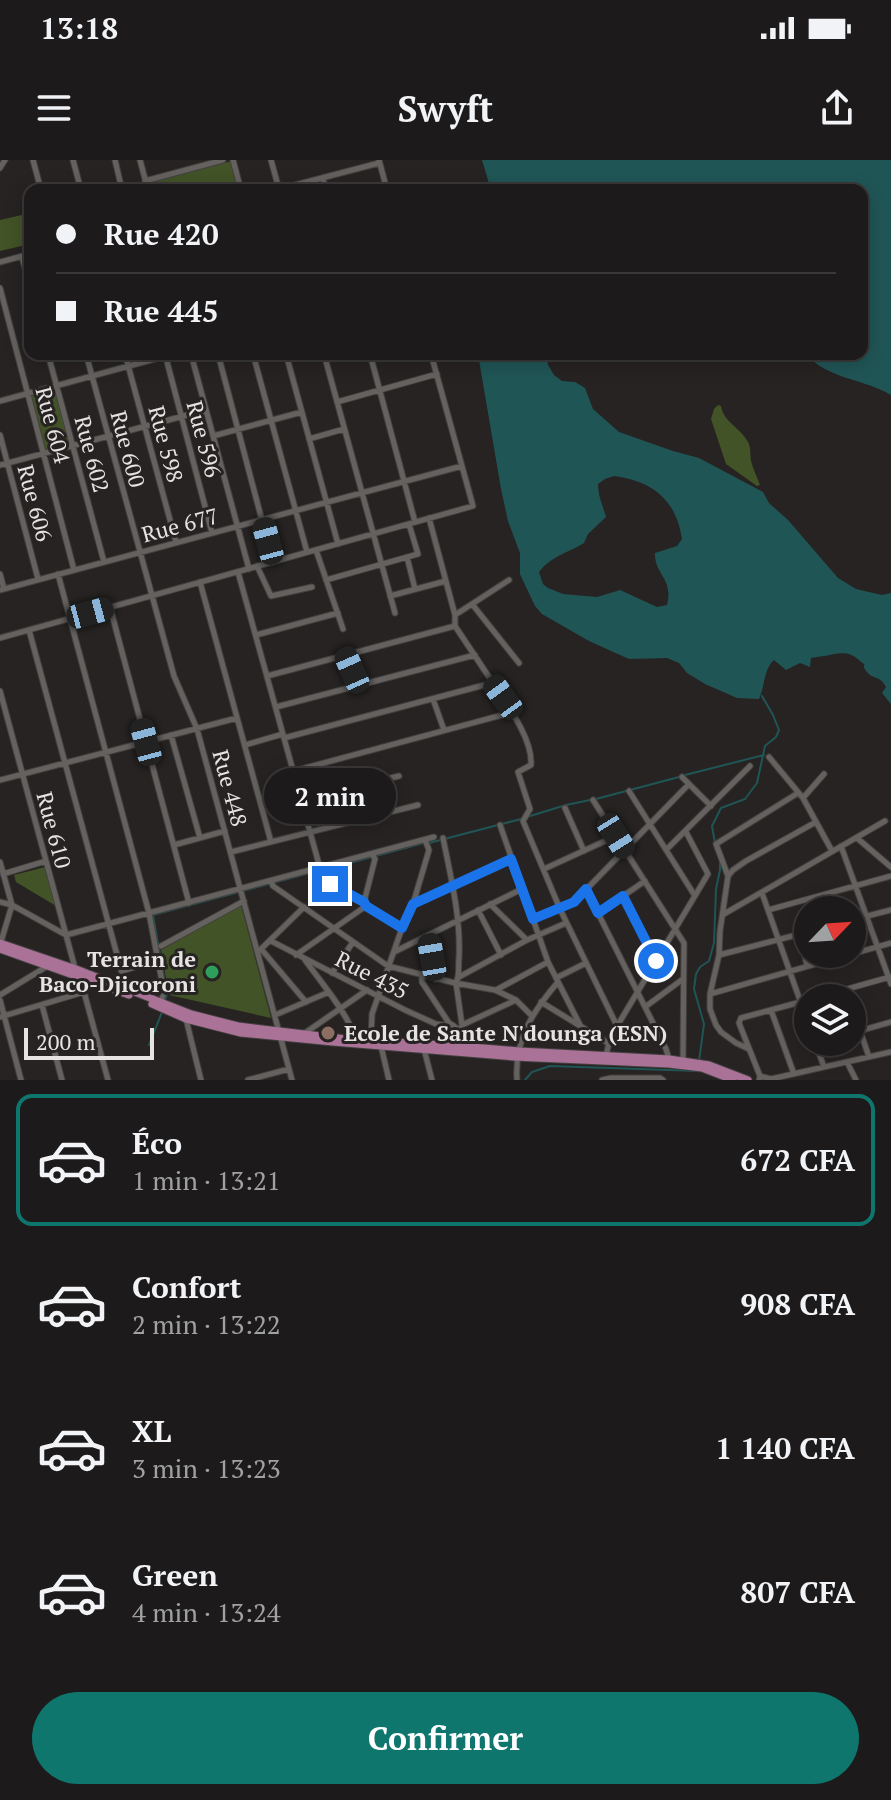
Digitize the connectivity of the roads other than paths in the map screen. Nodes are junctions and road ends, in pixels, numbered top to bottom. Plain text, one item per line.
1 (5, 160) edge
2 (33, 160) edge
3 (73, 160) edge
4 (115, 160) edge
5 (140, 160) edge
6 (223, 160) edge
7 (233, 160) edge
8 (271, 160) edge
9 (379, 161) edge
10 (0, 168) edge
11 (323, 178) junction
12 (145, 181) junction
13 (39, 184) edge
14 (79, 184) edge
15 (121, 184) edge
16 (146, 184) edge
17 (239, 184) edge
18 (277, 184) edge
19 (300, 184) edge
20 (324, 184) edge
21 (385, 184) edge
22 (22, 257) joint
23 (0, 262) edge
24 (24, 264) edge
25 (0, 288) edge
26 (50, 360) edge
27 (88, 360) edge
28 (126, 360) edge
29 (148, 360) edge
30 (166, 360) edge
31 (193, 360) edge
32 (220, 360) edge
33 (255, 360) edge
34 (288, 360) edge
35 (326, 360) edge
36 (372, 360) edge
37 (433, 360) edge
38 (128, 366) junction
39 (437, 374) junction
40 (92, 376) junction
41 (57, 386) junction
42 (379, 390) junction
43 (28, 394) junction
44 (0, 401) edge
45 (337, 402) junction
46 (206, 410) junction
47 (302, 412) junction
48 (181, 417) junction
49 (271, 420) junction
50 (145, 426) junction
51 (238, 429) junction
52 (344, 429) junction
53 (0, 435) edge
54 (108, 436) junction
55 (213, 436) junction
56 (309, 439) junction
57 (73, 445) junction
58 (44, 453) junction
59 (7, 463) junction
60 (0, 465) edge
61 (462, 466) junction
62 (404, 481) junction
63 (362, 493) junction
64 (326, 502) junction
65 (296, 510) junction
66 (429, 518) junction
67 (262, 519) junction
68 (412, 523) junction
69 (237, 526) junction
70 (212, 533) junction
71 (373, 534) junction
72 (176, 542) junction
73 (338, 544) junction
74 (316, 550) junction
75 (139, 552) junction
76 (307, 552) junction
77 (407, 557) junction
78 (104, 562) junction
79 (273, 562) junction
80 (381, 564) junction
81 (257, 566) junction
82 (249, 569) junction
83 (74, 570) junction
84 (238, 571) junction
85 (0, 574) edge
86 (58, 574) junction
87 (38, 579) junction
88 (326, 580) junction
89 (509, 580) dead end
90 (446, 581) junction
91 (200, 582) junction
92 (312, 587) dead end
93 (2, 589) edge
94 (415, 589) junction
95 (152, 596) junction
96 (390, 596) junction
97 (472, 604) junction
98 (110, 607) junction
99 (338, 613) junction
100 (395, 613) dead end
101 (455, 615) junction
102 (69, 618) junction
103 (455, 626) junction
104 (343, 629) dead end
105 (29, 630) junction
106 (256, 635) junction
107 (0, 638) edge
108 (345, 655) junction
109 (475, 655) junction
110 (519, 663) dead end
111 (267, 676) junction
112 (492, 683) junction
113 (359, 685) junction
114 (0, 691) edge
115 (433, 699) junction
116 (276, 707) junction
117 (513, 712) junction
118 (237, 718) junction
119 (197, 729) junction
120 (444, 730) junction
121 (171, 735) junction
122 (284, 736) junction
123 (146, 742) junction
124 (245, 745) junction
125 (106, 752) junction
126 (769, 757) dead end
127 (65, 763) junction
128 (750, 766) dead end
129 (294, 771) junction
130 (23, 774) junction
131 (824, 774) dead end
132 (399, 776) dead end
133 (682, 777) dead end
134 (0, 780) edge
135 (689, 784) junction
136 (629, 791) dead end
137 (801, 796) junction
138 (301, 800) junction
139 (593, 800) dead end
140 (418, 805) dead end
141 (711, 806) junction
142 (565, 808) dead end
143 (885, 821) dead end
144 (816, 822) junction
145 (500, 825) dead end
146 (650, 825) junction
147 (225, 831) junction
148 (310, 832) junction
149 (686, 832) junction
150 (616, 836) junction
151 (434, 837) dead end
152 (200, 838) junction
153 (443, 838) dead end
154 (857, 838) junction
155 (425, 840) junction
156 (271, 842) junction
157 (174, 845) junction
158 (841, 846) junction
159 (625, 850) junction
160 (666, 850) junction
161 (584, 851) junction
162 (832, 851) junction
163 (231, 852) junction
164 (372, 854) junction
165 (511, 859) junction
166 (46, 861) junction
167 (0, 862) edge
168 (891, 867) edge
169 (544, 869) junction
170 (315, 871) junction
171 (3, 874) junction
172 (728, 876) junction
173 (891, 876) edge
174 (645, 881) junction
175 (272, 883) junction
176 (856, 885) junction
177 (453, 886) junction
178 (240, 889) junction
179 (522, 889) junction
180 (586, 889) junction
181 (762, 893) junction
182 (623, 896) junction
183 (695, 896) junction
184 (244, 901) junction
185 (0, 902) edge
186 (189, 903) junction
187 (365, 904) junction
188 (413, 904) junction
189 (490, 904) junction
190 (12, 905) junction
191 (304, 907) junction
192 (560, 909) junction
193 (478, 910) junction
194 (768, 910) junction
195 (891, 910) edge
196 (149, 913) junction
197 (598, 913) junction
198 (723, 914) junction
199 (867, 916) junction
200 (458, 919) junction
201 (533, 919) junction
202 (566, 923) junction
203 (109, 924) junction
204 (334, 928) junction
205 (402, 928) junction
206 (675, 929) junction
207 (66, 935) junction
208 (428, 935) junction
209 (538, 935) junction
210 (794, 935) edge
211 (778, 939) junction
212 (527, 940) junction
213 (271, 941) junction
214 (353, 942) junction
215 (891, 943) edge
216 (0, 945) edge
217 (161, 946) dead end
218 (878, 946) junction
219 (260, 950) junction
220 (866, 950) edge
221 (393, 953) junction
222 (296, 955) junction
223 (501, 955) junction
224 (719, 955) junction
225 (304, 959) junction
226 (158, 960) junction
227 (656, 961) junction
228 (548, 962) junction
229 (586, 963) junction
230 (50, 964) junction
231 (388, 966) junction
232 (800, 968) edge
233 (122, 971) junction
234 (790, 971) junction
235 (332, 973) junction
236 (79, 974) junction
237 (422, 976) junction
238 (436, 979) junction
239 (683, 979) junction
240 (890, 979) edge
241 (458, 980) junction
242 (557, 980) junction
243 (795, 984) edge
244 (866, 984) edge
245 (127, 989) junction
246 (367, 990) junction
247 (495, 990) junction
248 (84, 992) junction
249 (329, 992) junction
250 (638, 992) junction
251 (710, 994) junction
252 (378, 996) junction
253 (0, 998) edge
254 (516, 1000) junction
255 (161, 1002) junction
256 (306, 1002) junction
257 (541, 1002) junction
258 (794, 1004) edge
259 (42, 1005) junction
260 (340, 1007) junction
261 (645, 1007) junction
262 (771, 1010) junction
263 (275, 1015) junction
264 (2, 1016) edge
265 (532, 1016) junction
266 (186, 1019) junction
267 (891, 1022) edge
268 (580, 1025) junction
269 (617, 1026) junction
270 (459, 1028) junction
271 (866, 1028) edge
272 (280, 1033) junction
273 (305, 1033) junction
274 (346, 1039) junction
275 (371, 1040) junction
276 (381, 1043) junction
277 (608, 1043) junction
278 (460, 1046) junction
279 (866, 1048) edge
280 (424, 1049) junction
281 (749, 1049) junction
282 (891, 1052) edge
283 (519, 1054) junction
284 (820, 1056) edge
285 (869, 1057) junction
286 (683, 1060) junction
287 (669, 1062) junction
288 (847, 1062) junction
289 (702, 1066) junction
290 (824, 1067) junction
291 (289, 1069) junction
292 (610, 1069) edge
293 (794, 1074) junction
294 (759, 1078) edge
295 (21, 1080) edge
296 (62, 1080) edge
297 (108, 1080) edge
298 (201, 1080) edge
299 (248, 1080) edge
300 (292, 1080) edge
301 (389, 1080) edge
302 (432, 1080) edge
303 (517, 1080) edge
304 (602, 1080) edge
305 (663, 1080) edge
306 (710, 1080) edge
307 (733, 1080) edge
308 (748, 1080) edge
309 (771, 1080) edge
310 (856, 1080) edge

1 - 10 street
2 - 13 street
3 - 14 street
4 - 15 street
5 - 12 street
6 - 12 street
7 - 17 street
8 - 18 street
9 - 11 street
9 - 21 street
11 - 19 street
11 - 20 street
12 - 16 street
22 - 23 street
22 - 24 street
25 - 43 street, Rue 604
26 - 41 street, Rue 602
27 - 40 street, Rue 600
28 - 38 street, Rue 598
29 - 38 street
30 - 48 street, Rue 596
31 - 46 street
32 - 51 street
33 - 49 street
34 - 47 street
35 - 45 street
36 - 42 street
37 - 39 street
38 - 40 street
38 - 50 street, Rue 598
39 - 42 street
39 - 61 street
40 - 41 street
40 - 54 street, Rue 600
41 - 43 street
41 - 57 street, Rue 602
42 - 45 street
42 - 62 street
43 - 44 street
43 - 58 street, Rue 604
45 - 52 street
46 - 48 street
46 - 55 street
47 - 49 street
47 - 56 street
48 - 50 street
48 - 70 street, Rue 596
49 - 51 street
49 - 65 street
50 - 54 street
50 - 72 street, Rue 598
51 - 55 street
51 - 67 street
52 - 56 street
52 - 63 street
53 - 59 street, Rue 606
54 - 57 street
54 - 75 street, Rue 600
55 - 69 street
56 - 64 street
57 - 58 street
57 - 78 street, Rue 602
58 - 59 street
58 - 83 street, Rue 604
59 - 60 street
59 - 87 street, Rue 606
61 - 62 street, Rue 677
61 - 66 street
62 - 63 street, Rue 677
62 - 68 street
63 - 64 street, Rue 677
63 - 71 street
64 - 65 street, Rue 677
64 - 73 street
65 - 67 street, Rue 677
65 - 76 street
66 - 68 street
66 - 90 street
67 - 69 street, Rue 677
67 - 79 street
68 - 71 street
68 - 77 street
69 - 70 street, Rue 677
69 - 82 street
70 - 72 street, Rue 677
71 - 73 street
71 - 80 street
72 - 75 street, Rue 677
73 - 74 street
74 - 76 street
74 - 88 street
75 - 78 street, Rue 677
75 - 95 street, Rue 448
76 - 79 street
77 - 80 street
77 - 94 street
78 - 83 street, Rue 677
79 - 81 street
80 - 88 street
80 - 96 street
81 - 82 street
81 - 92 street
82 - 84 street
83 - 86 street, Rue 677
84 - 91 street
84 - 106 street
85 - 93 street
86 - 87 street, Rue 677
86 - 102 street
87 - 93 street, Rue 677
88 - 99 street
89 - 97 street
90 - 94 street
90 - 101 street
91 - 95 street
91 - 118 street
94 - 96 street
95 - 98 street
95 - 119 street, Rue 448
96 - 100 street
97 - 101 street
97 - 110 street
98 - 102 street
98 - 123 street
99 - 104 street
99 - 106 street
101 - 103 street
102 - 105 street
102 - 125 street
103 - 108 street
103 - 109 street
105 - 107 street
105 - 127 street
106 - 111 street
108 - 111 street
108 - 113 street
109 - 112 street
109 - 113 street
111 - 116 street
112 - 115 street
112 - 117 street
113 - 116 street
114 - 130 street, Rue 610
115 - 120 street
115 - 122 street
116 - 122 street
117 - 120 street
117 - 169 street
118 - 119 street
118 - 124 street
119 - 121 street
119 - 147 street, Rue 448
120 - 129 street
121 - 123 street
121 - 152 street
122 - 124 street
122 - 129 street
123 - 125 street
123 - 157 street
124 - 156 street
125 - 127 street
125 - 196 street
126 - 137 street
127 - 130 street
127 - 203 street
128 - 141 street
129 - 138 street
130 - 134 street
130 - 166 street, Rue 610
131 - 137 street
132 - 138 street
133 - 135 street
135 - 141 street
135 - 146 street
136 - 146 street
137 - 144 street
137 - 172 street
138 - 148 street
139 - 150 street
140 - 148 street
141 - 149 street
142 - 161 street
143 - 154 street
144 - 162 street
144 - 172 street
145 - 165 street
146 - 159 street
146 - 160 street
147 - 152 street
147 - 163 street, Rue 448
148 - 156 street
148 - 170 street
149 - 160 street
149 - 183 street
150 - 159 street
150 - 161 street
151 - 155 street
152 - 157 street
153 - 177 street
154 - 158 street
154 - 168 street
155 - 164 street
155 - 188 street
156 - 163 street
157 - 186 street
158 - 162 street
158 - 176 street
159 - 174 street
159 - 180 street
160 - 183 street
161 - 169 street
162 - 181 street
163 - 178 street, Rue 448
164 - 170 street
164 - 187 street
165 - 177 street
165 - 179 street
166 - 171 street
166 - 207 street, Rue 610
167 - 171 street
169 - 192 street
170 - 175 street
170 - 187 street
171 - 190 street
172 - 198 street
173 - 176 street
174 - 182 street
174 - 206 street
175 - 178 street
175 - 191 street
176 - 194 street
176 - 199 street
177 - 188 street
177 - 200 street
178 - 184 street, Rue 448
178 - 186 street
179 - 189 street
179 - 201 street
180 - 192 street
180 - 197 street
181 - 194 street
181 - 198 street
182 - 197 street
182 - 227 street
183 - 206 street
184 - 217 street
184 - 219 street, Rue 448
185 - 190 street
186 - 196 street
187 - 204 street
187 - 205 street
188 - 205 street
189 - 193 street
189 - 212 street
190 - 207 street
190 - 216 street
191 - 204 street
191 - 213 street
192 - 201 street
192 - 202 street
193 - 200 street
193 - 223 street
194 - 211 street
195 - 199 street
196 - 203 street
196 - 226 street
197 - 250 street
198 - 224 street
199 - 218 street
200 - 208 street
200 - 241 street
201 - 209 street
202 - 209 street
202 - 229 street
203 - 207 street
203 - 233 street
204 - 214 street
204 - 222 street
205 - 221 street
206 - 227 street
206 - 239 street
207 - 236 street, Rue 610
208 - 221 street
208 - 238 street
209 - 212 street
209 - 228 street
210 - 211 street
211 - 224 street
211 - 234 street
212 - 223 street
213 - 219 street
213 - 222 street, Rue 435
214 - 231 street
214 - 235 street
215 - 218 street
216 - 230 main road
218 - 220 street
218 - 240 street
219 - 256 street
219 - 263 street, Rue 448
221 - 231 street
222 - 225 street, Rue 435
223 - 241 street
224 - 251 street
225 - 235 street, Rue 435
225 - 249 street
226 - 233 street
226 - 255 street
227 - 250 street
228 - 242 street
228 - 247 street
229 - 242 street
229 - 269 street
230 - 236 main road
230 - 253 street
231 - 237 street
231 - 252 street
232 - 234 street
233 - 245 street
234 - 243 street
234 - 251 street
235 - 246 street, Rue 435
236 - 245 main road
236 - 248 street, Rue 610
236 - 266 main road
237 - 238 street
237 - 270 street
238 - 241 street
239 - 261 street
239 - 286 street
240 - 244 street
241 - 247 street
241 - 270 street
242 - 257 street
242 - 268 street
245 - 255 main road
246 - 252 street, Rue 435
246 - 260 street
247 - 254 street
248 - 259 street
248 - 297 street, Rue 610
249 - 256 street
249 - 260 street
250 - 261 street
250 - 269 street
251 - 281 street
252 - 270 street, Rue 435
252 - 275 street
253 - 264 street
254 - 265 street
254 - 270 street
255 - 272 main road
256 - 263 street
257 - 265 street
257 - 268 street
258 - 262 street
259 - 264 street
259 - 296 street
260 - 273 street
260 - 274 street
261 - 287 street
262 - 281 street
262 - 293 street
263 - 272 street, Rue 448
264 - 295 street
265 - 283 street
266 - 272 main road
266 - 298 street
267 - 271 street
268 - 277 street
269 - 277 street
270 - 278 street
272 - 273 main road
272 - 276 main road
272 - 291 street, Rue 448
273 - 274 main road
274 - 275 main road
275 - 276 main road
276 - 278 main road
276 - 280 main road
276 - 301 street
277 - 292 street
278 - 283 main road
279 - 285 street
280 - 283 main road
280 - 302 street
281 - 294 street
282 - 285 street
283 - 292 main road
283 - 303 street
284 - 290 street
285 - 288 street
286 - 287 main road
286 - 289 main road
287 - 289 main road
287 - 292 main road
288 - 290 street
288 - 310 street
289 - 306 street
289 - 307 main road
289 - 308 main road
290 - 293 street
291 - 299 street
291 - 300 street, Rue 448
292 - 304 street
292 - 305 street
293 - 309 street
294 - 309 street

